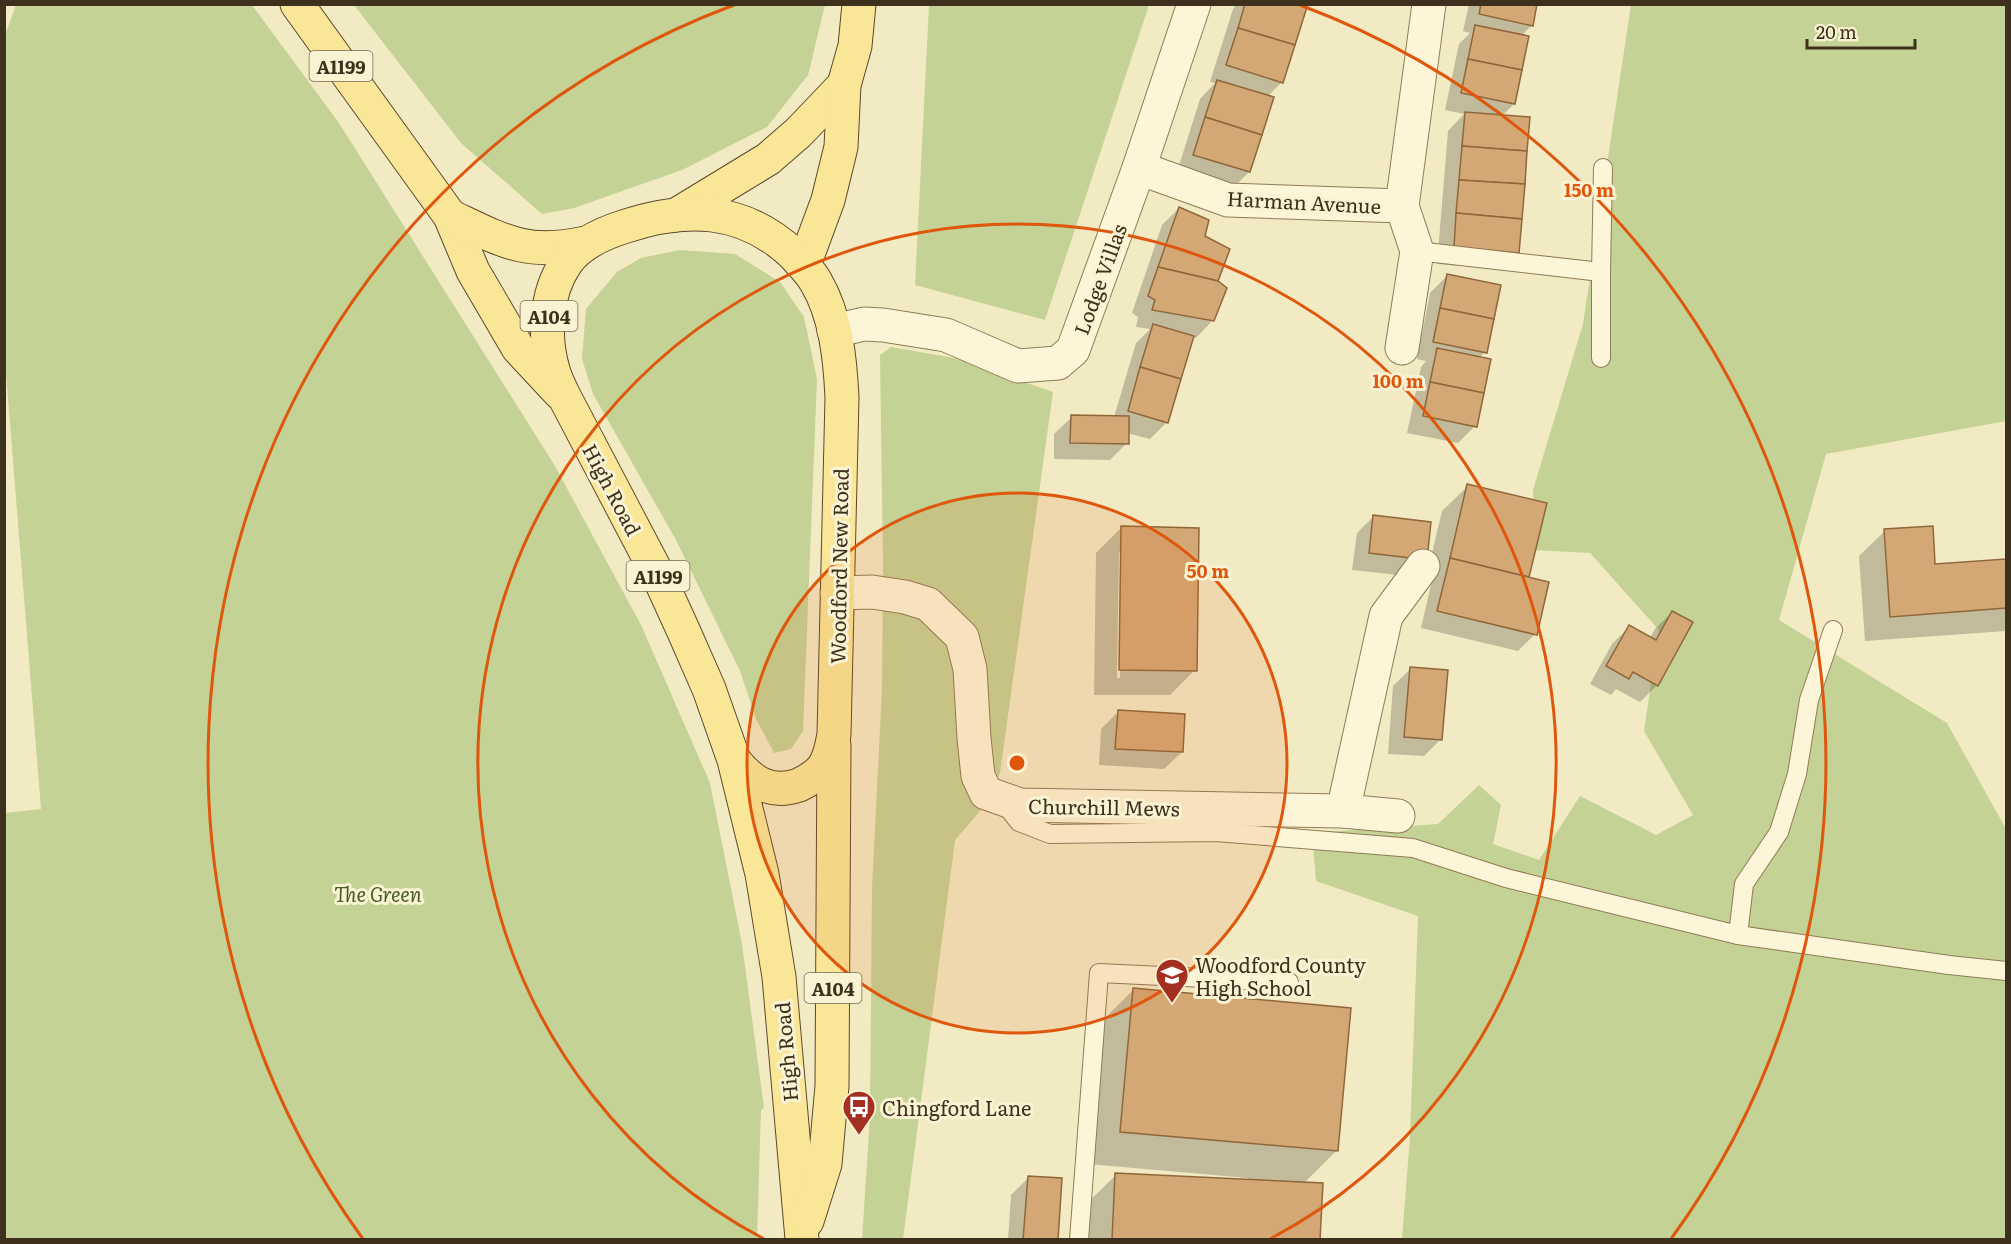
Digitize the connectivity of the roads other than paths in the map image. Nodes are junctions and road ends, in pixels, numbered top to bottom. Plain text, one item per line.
1 (297, 4) edge
2 (859, 4) edge
3 (1194, 4) edge
4 (1429, 4) edge
5 (844, 85) junction
6 (1139, 168) junction
7 (1603, 168) dead end
8 (1402, 206) junction
9 (676, 215) junction
10 (450, 216) junction
11 (586, 243) junction
12 (1417, 251) junction
13 (804, 265) junction
14 (1601, 272) junction
15 (834, 331) junction
16 (1402, 348) dead end
17 (1601, 358) dead end
18 (565, 398) junction
19 (1423, 566) dead end
20 (837, 593) junction
21 (1833, 630) dead end
22 (834, 734) junction
23 (734, 760) junction
24 (999, 797) junction
25 (1343, 811) junction
26 (1398, 816) dead end
27 (1738, 935) junction
28 (2007, 971) edge
29 (1289, 982) dead end
30 (802, 1239) edge
31 (1079, 1239) edge

1 - 10 main road, A1199
2 - 5 main road, Woodford New Road / A104
3 - 6 street, Lodge Villas
4 - 8 street, Harman Avenue
5 - 9 main road, Woodford New Road / A104
5 - 13 main road, Woodford New Road / A104
6 - 8 street, Harman Avenue
6 - 15 street, Lodge Villas
7 - 14 lane
8 - 12 street, Harman Avenue
9 - 11 main road, Woodford New Road / A104
9 - 13 main road, Woodford New Road / A104
10 - 11 main road, A1199
10 - 18 main road, A1199
11 - 18 main road, Woodford New Road / A104
12 - 14 lane
12 - 16 street, Harman Avenue
13 - 15 main road, Woodford New Road / A104
14 - 17 lane
15 - 20 main road, Woodford New Road / A104
18 - 23 main road, High Road / A1199
19 - 25 street
20 - 22 main road, Woodford New Road / A104
20 - 24 street, Churchill Mews
21 - 27 lane
22 - 23 main road, Woodford New Road / A104
22 - 30 main road, High Road / A104
23 - 30 main road, High Road / A104
24 - 25 street, Churchill Mews
24 - 27 lane
25 - 26 street, Churchill Mews
27 - 28 lane
29 - 31 lane

